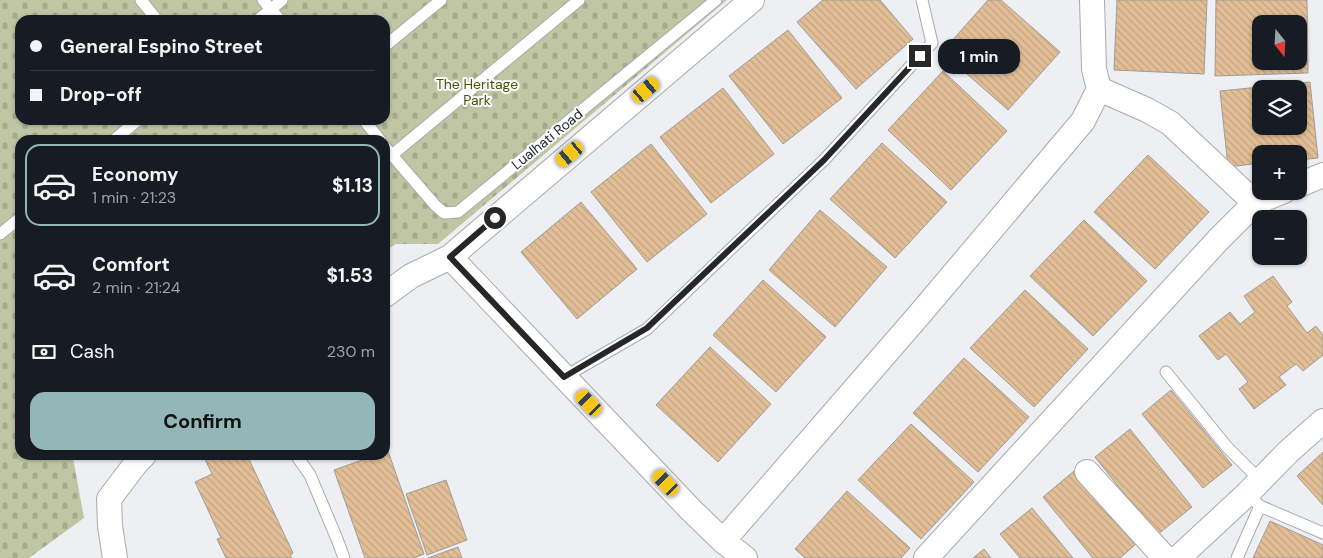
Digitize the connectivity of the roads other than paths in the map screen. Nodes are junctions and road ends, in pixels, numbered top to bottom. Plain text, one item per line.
1 (141, 0) edge
2 (263, 0) edge
3 (282, 0) edge
4 (441, 0) edge
5 (579, 0) edge
6 (716, 0) edge
7 (752, 0) edge
8 (922, 0) edge
9 (1092, 0) edge
10 (271, 9) junction
11 (153, 15) edge
12 (264, 15) edge
13 (276, 15) edge
14 (390, 42) edge
15 (1099, 89) junction
16 (132, 125) edge
17 (368, 125) edge
18 (120, 135) edge
19 (376, 135) edge
20 (390, 149) edge
21 (390, 153) edge
22 (1323, 175) edge
23 (1307, 182) edge
24 (1274, 200) edge
25 (1261, 210) edge
26 (1263, 210) edge
27 (1252, 218) edge
28 (15, 222) edge
29 (0, 234) edge
30 (450, 257) junction
31 (390, 291) edge
32 (1166, 372) dead end
33 (564, 377) junction
34 (1323, 421) edge
35 (139, 460) edge
36 (300, 460) edge
37 (1087, 472) dead end
38 (1256, 494) junction
39 (1323, 533) edge
40 (723, 541) junction
41 (115, 558) edge
42 (344, 558) edge
43 (745, 558) edge
44 (926, 558) edge
45 (1164, 558) edge
46 (1178, 558) edge
47 (1237, 558) edge

1 - 11 lane
2 - 10 lane
3 - 10 lane
4 - 14 lane
5 - 20 lane
6 - 21 lane, Lualhati Road
7 - 30 street
8 - 33 lane
9 - 15 street
10 - 12 lane
10 - 13 lane
15 - 25 street
15 - 40 street
16 - 18 lane
17 - 19 lane
22 - 23 street
24 - 26 street
27 - 44 street
28 - 29 lane
30 - 31 street
30 - 33 street
32 - 38 lane
33 - 40 street
34 - 38 street
35 - 41 street
36 - 42 lane
37 - 45 street
38 - 39 lane
38 - 46 street
38 - 47 lane
40 - 43 street

